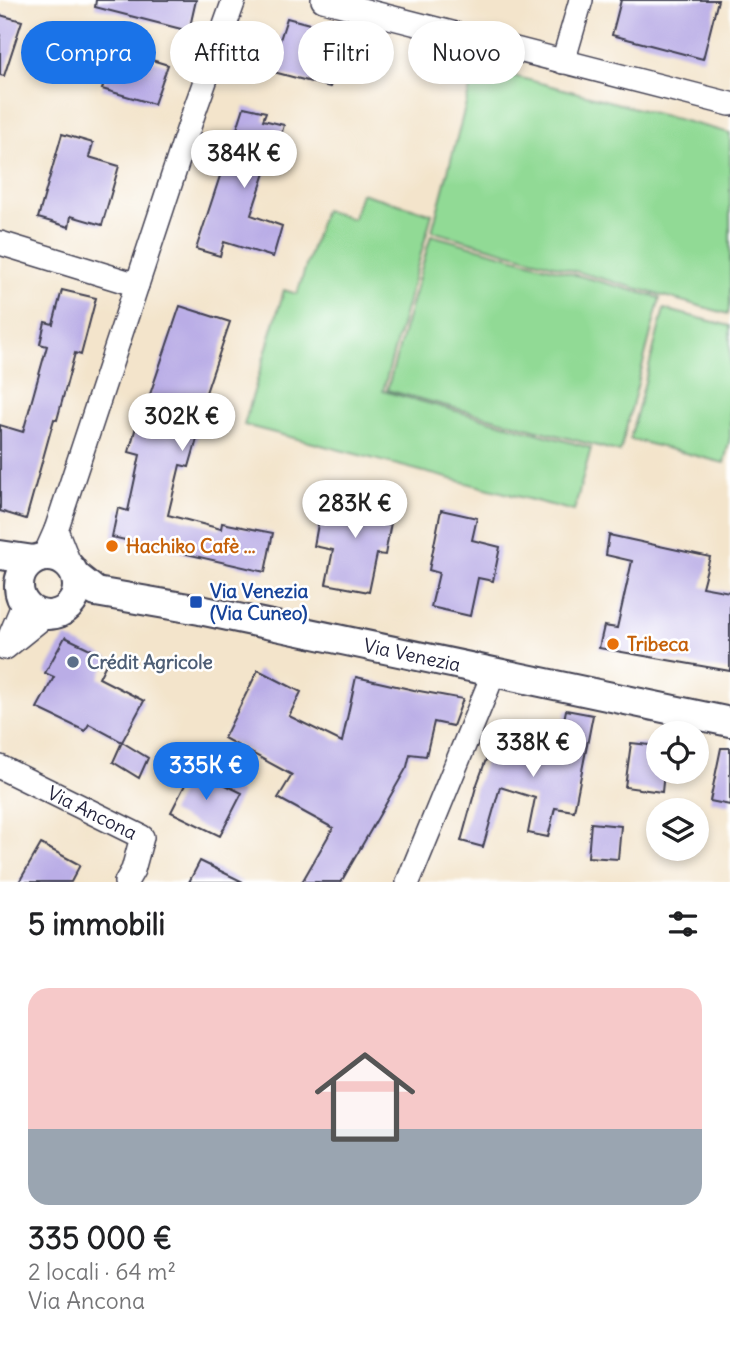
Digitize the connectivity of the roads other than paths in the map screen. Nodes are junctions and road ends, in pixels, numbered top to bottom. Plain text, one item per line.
1 (234, 0) edge
2 (323, 0) edge
3 (581, 0) edge
4 (564, 62) junction
5 (730, 104) edge
6 (0, 243) edge
7 (137, 285) junction
8 (56, 530) junction
9 (0, 555) edge
10 (39, 558) junction
11 (79, 584) junction
12 (22, 597) edge
13 (3, 653) edge
14 (492, 672) junction
15 (730, 722) edge
16 (0, 767) edge
17 (127, 882) edge
18 (408, 882) edge

1 - 7 street
2 - 4 street
3 - 4 street
4 - 5 street
6 - 7 street
7 - 8 street
8 - 10 street
8 - 11 street
9 - 10 street, Via Venezia
10 - 11 street, Via Venezia
10 - 12 street
11 - 12 street
11 - 14 street, Via Venezia
12 - 13 street
14 - 15 street, Via Venezia
14 - 18 street
16 - 17 street, Via Ancona

